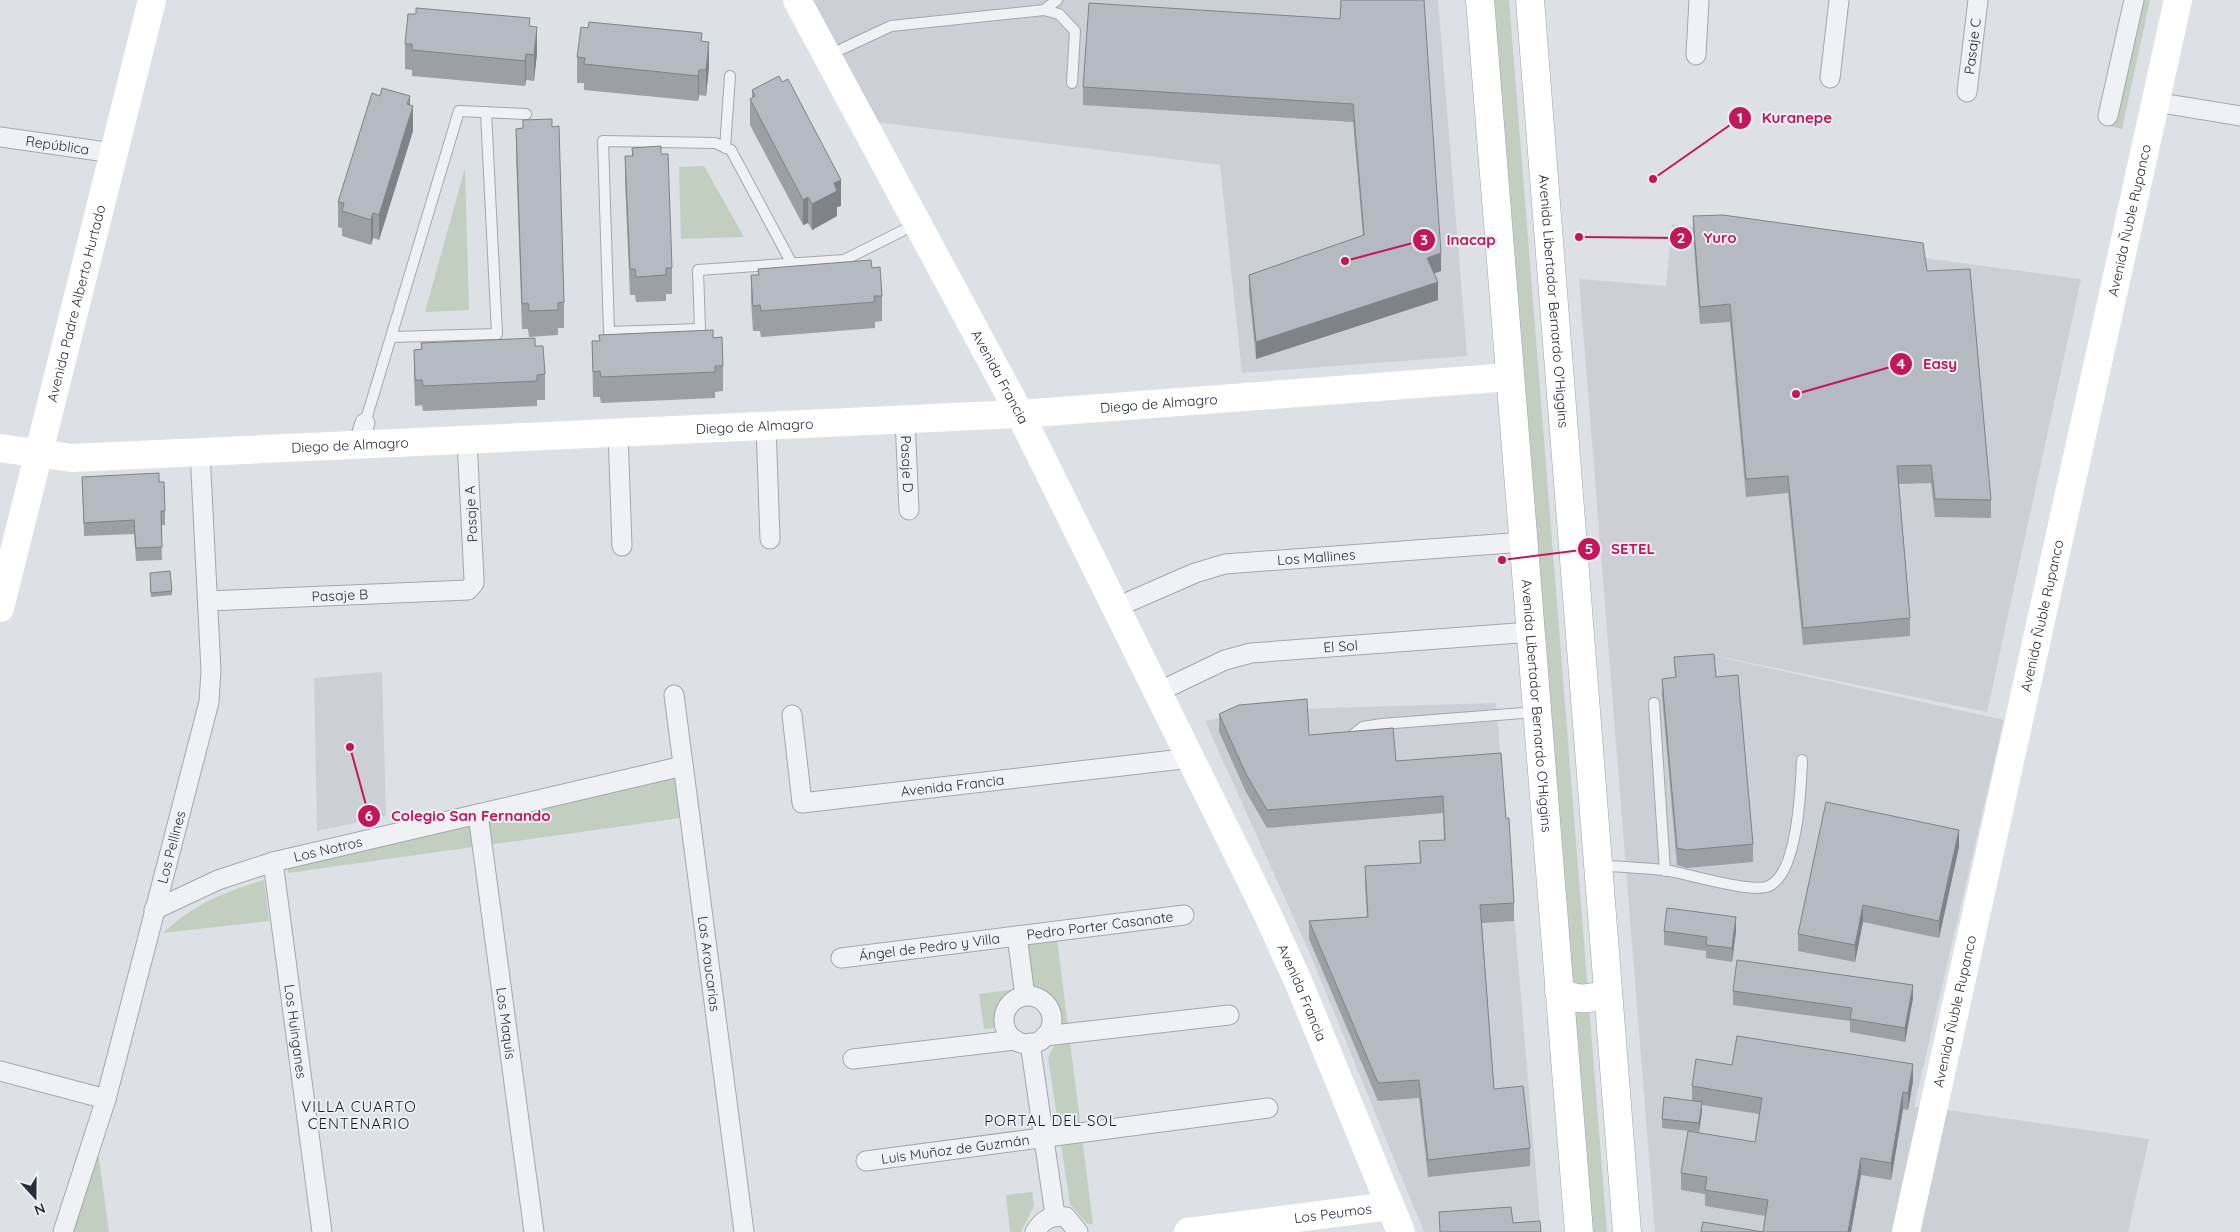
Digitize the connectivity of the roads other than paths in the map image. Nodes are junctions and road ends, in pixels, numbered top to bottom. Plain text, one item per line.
1 (152, 0) edge
2 (797, 0) edge
3 (1057, 0) edge
4 (1480, 0) edge
5 (1530, 0) edge
6 (1699, 0) edge
7 (1839, 0) edge
8 (1978, 0) edge
9 (2134, 0) edge
10 (2178, 0) edge
11 (1044, 10) junction
12 (1696, 55) dead end
13 (826, 56) junction
14 (730, 76) dead end
15 (1830, 78) dead end
16 (1072, 83) dead end
17 (1967, 92) dead end
18 (2155, 102) junction
19 (486, 112) junction
20 (526, 114) dead end
21 (2108, 116) dead end
22 (2240, 116) edge
23 (0, 137) edge
24 (725, 148) junction
25 (113, 153) junction
26 (917, 223) junction
27 (792, 264) junction
28 (391, 337) junction
29 (1510, 377) junction
30 (1020, 414) junction
31 (905, 419) junction
32 (766, 426) junction
33 (618, 432) junction
34 (361, 434) junction
35 (467, 440) junction
36 (0, 448) edge
37 (200, 452) junction
38 (39, 454) junction
39 (909, 510) dead end
40 (770, 539) dead end
41 (1524, 542) junction
42 (622, 546) dead end
43 (472, 588) joint
44 (208, 602) junction
45 (1, 603) edge
46 (1117, 607) junction
47 (1531, 632) junction
48 (1158, 692) junction
49 (674, 695) dead end
50 (1654, 704) dead end
51 (1537, 712) junction
52 (792, 715) dead end
53 (1342, 743) edge
54 (1191, 758) junction
55 (1802, 760) dead end
56 (683, 766) junction
57 (478, 814) junction
58 (273, 862) junction
59 (1598, 865) junction
60 (1666, 871) junction
61 (154, 910) junction
62 (1184, 915) dead end
63 (1017, 936) junction
64 (841, 958) dead end
65 (1560, 991) junction
66 (1608, 993) junction
67 (1025, 996) junction
68 (1229, 1016) dead end
69 (1030, 1040) junction
70 (853, 1059) dead end
71 (0, 1071) edge
72 (106, 1099) junction
73 (1268, 1108) dead end
74 (1044, 1137) junction
75 (866, 1161) dead end
76 (1390, 1206) junction
77 (1054, 1215) junction
78 (1200, 1231) edge
79 (63, 1232) edge
80 (322, 1232) edge
81 (534, 1232) edge
82 (744, 1232) edge
83 (1035, 1232) edge
84 (1078, 1232) edge
85 (1401, 1232) edge
86 (1578, 1232) edge
87 (1626, 1232) edge
88 (1906, 1232) edge

1 - 25 street, Avenida Padre Alberto Hurtado
2 - 13 street, Avenida Francia
3 - 11 lane
4 - 29 street, Avenida Libertador Bernardo O'Higgins
5 - 59 street, Avenida Libertador Bernardo O'Higgins
6 - 12 street
7 - 15 street
8 - 17 street, Pasaje C
9 - 21 street
10 - 18 street, Avenida Ñuble Rupanco
11 - 13 lane
11 - 16 lane
13 - 26 street, Avenida Francia
14 - 24 lane
18 - 22 street
18 - 88 street, Avenida Ñuble Rupanco
19 - 20 lane
19 - 28 lane
19 - 28 lane
23 - 25 street, República
24 - 27 lane
24 - 27 lane
25 - 38 street, Avenida Padre Alberto Hurtado
26 - 27 lane
26 - 30 street, Avenida Francia
28 - 34 lane
29 - 30 street, Diego de Almagro
29 - 41 street, Avenida Libertador Bernardo O'Higgins
30 - 31 street, Diego de Almagro
30 - 46 street, Avenida Francia
31 - 32 street, Diego de Almagro
31 - 39 street, Pasaje D
32 - 33 street, Diego de Almagro
32 - 40 street
33 - 35 street, Diego de Almagro
33 - 42 street
34 - 35 street, Diego de Almagro
34 - 37 street, Diego de Almagro
35 - 43 street, Pasaje A
36 - 38 street, Diego de Almagro
37 - 38 street, Diego de Almagro
37 - 44 street, Los Pellines
38 - 45 street, Avenida Padre Alberto Hurtado
41 - 46 street, Los Mallines
41 - 47 street, Avenida Libertador Bernardo O'Higgins
43 - 44 street, Pasaje B
44 - 61 street, Los Pellines
46 - 48 street, Avenida Francia
47 - 48 street, El Sol
47 - 51 street, Avenida Libertador Bernardo O'Higgins
48 - 54 street, Avenida Francia
49 - 56 street, Las Araucarias
50 - 60 lane
51 - 53 lane
51 - 65 street, Avenida Libertador Bernardo O'Higgins
52 - 54 street, Avenida Francia
54 - 76 street, Avenida Francia
55 - 60 lane
56 - 57 street, Los Notros
56 - 82 street, Las Araucarias
57 - 58 street, Los Notros
57 - 81 street, Los Maquis
58 - 61 street, Los Notros
58 - 80 street, Los Huinganes
59 - 60 lane
59 - 66 street, Avenida Libertador Bernardo O'Higgins
61 - 72 street, Los Pellines
62 - 63 street, Pedro Porter Casanate
63 - 64 street, Ángel de Pedro y Villa
63 - 67 street
65 - 66 street
65 - 86 street, Avenida Libertador Bernardo O'Higgins
66 - 87 street, Avenida Libertador Bernardo O'Higgins
67 - 69 street
67 - 69 street
68 - 69 street
69 - 70 street
69 - 74 street
71 - 72 street
72 - 79 street, Los Pellines
73 - 74 street, Luis Muñoz de Guzmán
74 - 75 street, Luis Muñoz de Guzmán
74 - 77 street
76 - 78 street, Los Peumos
76 - 85 street, Avenida Francia
77 - 83 street
77 - 84 street

